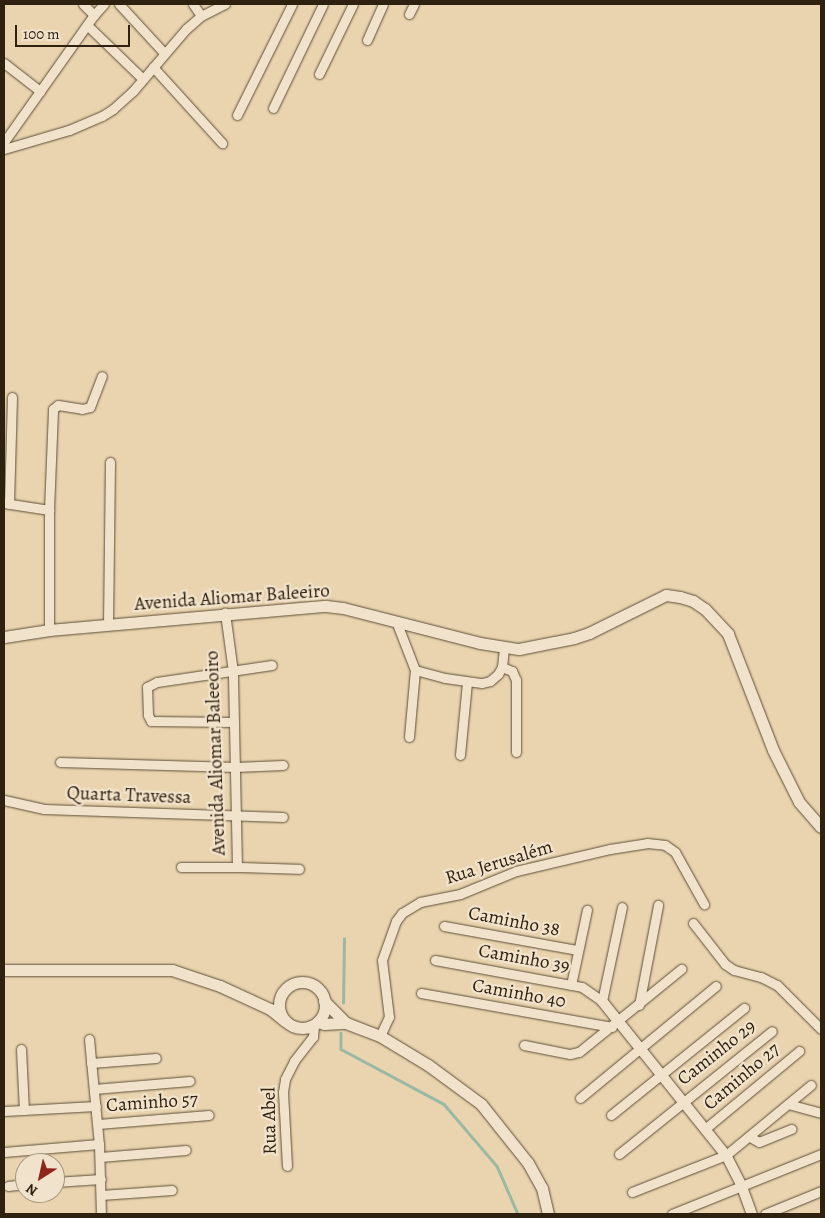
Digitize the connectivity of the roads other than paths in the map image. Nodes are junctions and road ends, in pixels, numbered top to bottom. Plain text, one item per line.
1 (83, 4) edge
2 (104, 4) edge
3 (119, 4) edge
4 (194, 4) edge
5 (225, 4) edge
6 (292, 4) edge
7 (323, 4) edge
8 (353, 4) edge
9 (383, 4) edge
10 (414, 4) edge
11 (408, 14) dead end
12 (94, 15) junction
13 (201, 16) junction
14 (87, 25) junction
15 (367, 40) dead end
16 (164, 53) junction
17 (4, 63) edge
18 (153, 67) junction
19 (319, 74) dead end
20 (143, 79) junction
21 (40, 91) junction
22 (273, 108) dead end
23 (237, 115) dead end
24 (4, 142) edge
25 (222, 143) dead end
26 (4, 149) edge
27 (102, 376) dead end
28 (12, 397) dead end
29 (110, 462) dead end
30 (6, 504) edge
31 (49, 510) junction
32 (225, 613) junction
33 (396, 621) junction
34 (108, 625) junction
35 (49, 630) junction
36 (4, 637) edge
37 (504, 648) junction
38 (272, 665) dead end
39 (502, 667) junction
40 (415, 670) junction
41 (233, 672) junction
42 (467, 682) junction
43 (233, 722) junction
44 (410, 738) dead end
45 (516, 752) dead end
46 (460, 754) dead end
47 (60, 762) dead end
48 (283, 765) dead end
49 (236, 767) junction
50 (4, 800) edge
51 (237, 816) junction
52 (283, 817) dead end
53 (821, 827) edge
54 (181, 867) dead end
55 (237, 867) junction
56 (299, 869) dead end
57 (704, 904) dead end
58 (658, 905) dead end
59 (622, 907) dead end
60 (587, 910) dead end
61 (693, 922) dead end
62 (444, 926) dead end
63 (578, 950) junction
64 (436, 960) dead end
65 (681, 969) dead end
66 (4, 970) edge
67 (571, 984) junction
68 (716, 986) dead end
69 (421, 993) dead end
70 (281, 995) junction
71 (324, 1000) junction
72 (602, 1001) junction
73 (255, 1002) junction
74 (639, 1005) junction
75 (744, 1008) dead end
76 (285, 1020) junction
77 (316, 1023) junction
78 (346, 1023) junction
79 (615, 1024) junction
80 (821, 1029) edge
81 (772, 1031) dead end
82 (380, 1036) junction
83 (89, 1039) dead end
84 (524, 1045) dead end
85 (20, 1049) dead end
86 (640, 1049) junction
87 (798, 1051) dead end
88 (156, 1058) dead end
89 (91, 1062) junction
90 (661, 1074) junction
91 (190, 1081) dead end
92 (811, 1085) dead end
93 (94, 1088) junction
94 (580, 1098) dead end
95 (683, 1101) junction
96 (788, 1104) junction
97 (96, 1106) junction
98 (24, 1110) junction
99 (4, 1111) edge
100 (821, 1113) edge
101 (209, 1115) dead end
102 (611, 1115) dead end
103 (98, 1124) junction
104 (706, 1128) junction
105 (792, 1128) dead end
106 (750, 1137) junction
107 (99, 1144) junction
108 (186, 1150) dead end
109 (4, 1152) edge
110 (619, 1154) dead end
111 (821, 1154) edge
112 (726, 1155) junction
113 (100, 1158) junction
114 (286, 1166) dead end
115 (101, 1179) junction
116 (65, 1181) edge
117 (15, 1185) edge
118 (8, 1186) dead end
119 (742, 1187) junction
120 (172, 1190) dead end
121 (821, 1191) edge
122 (632, 1192) dead end
123 (101, 1195) junction
124 (101, 1214) edge
125 (548, 1214) edge
126 (672, 1214) edge
127 (752, 1214) edge
128 (766, 1214) edge

1 - 12 street
2 - 12 street
3 - 16 street
4 - 13 street
5 - 13 street
6 - 23 street
7 - 22 street
8 - 19 street
9 - 15 street
10 - 11 street
12 - 14 street
13 - 16 street
14 - 20 street
14 - 21 street
16 - 18 street
17 - 21 street
18 - 20 street
18 - 25 street
20 - 26 street
21 - 24 street
27 - 31 street
28 - 30 street
29 - 34 street
30 - 31 street
31 - 35 street
32 - 33 main road, Avenida Aliomar Baleeiro
32 - 34 main road, Avenida Aliomar Baleeiro
32 - 41 street, Avenida Aliomar Baleeoiro
33 - 37 main road, Avenida Aliomar Baleeiro
33 - 40 street
34 - 35 main road, Avenida Aliomar Baleeiro
35 - 36 main road, Avenida Aliomar Baleeiro
37 - 39 street
37 - 53 main road, Avenida Aliomar Baleeiro
38 - 41 street
39 - 42 street
39 - 45 street
40 - 42 street
40 - 44 street
41 - 43 street, Avenida Aliomar Baleeoiro
41 - 43 street
42 - 46 street
43 - 49 street, Avenida Aliomar Baleeoiro
47 - 49 street
48 - 49 street
49 - 51 street, Avenida Aliomar Baleeoiro
50 - 51 street, Quarta Travessa
51 - 52 street, Quarta Travessa
51 - 55 street, Avenida Aliomar Baleeoiro
54 - 55 street, Avenida Aliomar Baleeoiro
55 - 56 street
57 - 82 street, Rua Jerusalém
58 - 74 street
59 - 72 street
60 - 63 street
61 - 80 street
62 - 63 street, Caminho 38
63 - 67 street
64 - 67 street, Caminho 39
65 - 74 street
66 - 73 main road
67 - 72 street, Caminho 39
68 - 86 street
69 - 79 street, Caminho 40
70 - 71 main road
70 - 73 main road
70 - 76 main road
71 - 77 main road
71 - 78 main road
72 - 79 street
73 - 76 main road
74 - 79 street
75 - 90 street
76 - 77 main road
77 - 78 main road
77 - 114 street, Rua Abel
78 - 82 main road
79 - 84 street
79 - 86 street
81 - 95 street, Caminho 29
82 - 125 main road
83 - 89 street
85 - 98 street
86 - 90 street
86 - 94 street
87 - 104 street, Caminho 27
88 - 89 street
89 - 93 street
90 - 95 street
90 - 102 street
91 - 93 street
92 - 96 street
93 - 97 street
95 - 104 street
95 - 110 street, Caminho 29
96 - 100 street
96 - 106 street
97 - 98 street
97 - 103 street
98 - 99 street
101 - 103 street, Caminho 57
103 - 107 street
104 - 112 street
105 - 106 street
106 - 112 street
107 - 109 street
107 - 113 street
108 - 113 street
111 - 119 street
112 - 119 street
112 - 122 street
113 - 115 street
115 - 116 street
115 - 123 street
117 - 118 street
119 - 126 street
119 - 127 street
120 - 123 street
121 - 128 street
123 - 124 street

